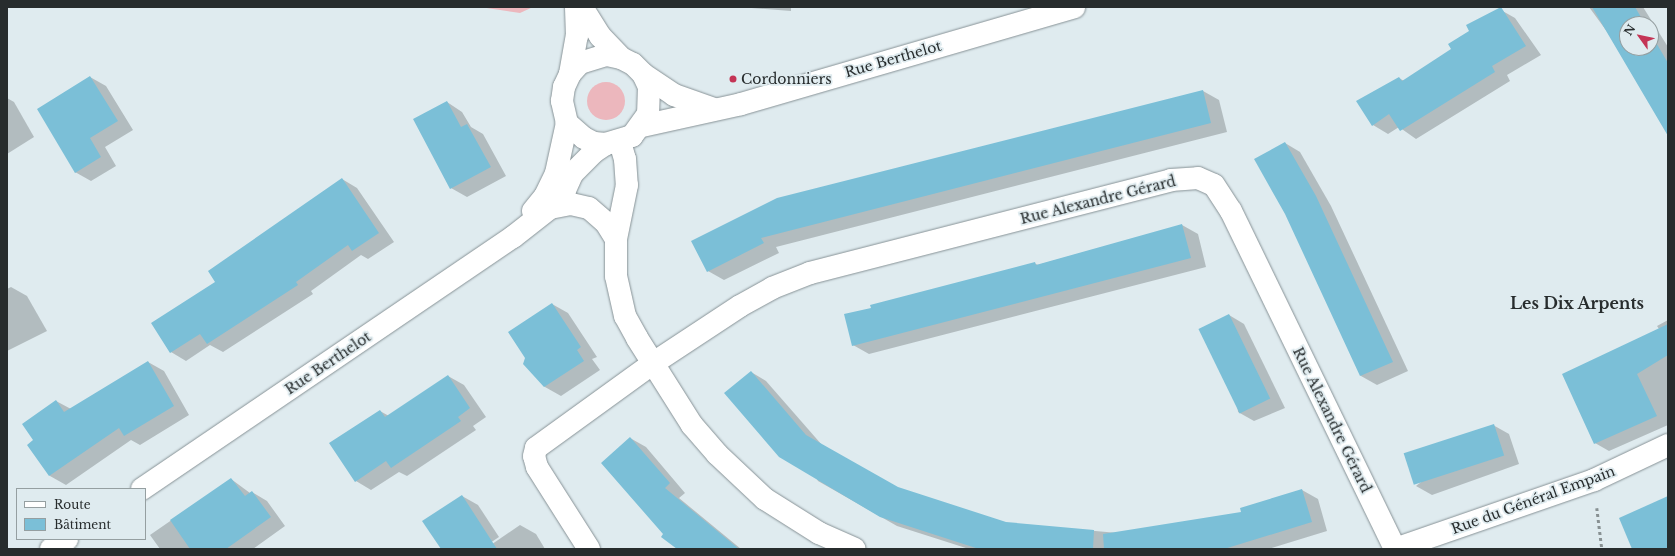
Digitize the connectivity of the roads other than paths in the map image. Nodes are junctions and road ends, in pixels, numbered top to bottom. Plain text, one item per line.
1 (576, 7) edge
2 (582, 7) edge
3 (1074, 7) edge
4 (621, 58) junction
5 (570, 74) junction
6 (642, 74) junction
7 (714, 109) junction
8 (567, 123) junction
9 (642, 126) junction
10 (613, 143) junction
11 (550, 208) junction
12 (513, 237) junction
13 (616, 240) junction
14 (652, 364) junction
15 (1668, 445) edge
16 (143, 488) edge
17 (65, 540) edge
18 (51, 549) edge
19 (589, 549) edge
20 (854, 549) edge
21 (1395, 549) edge

1 - 5 street
2 - 4 street
3 - 7 street, Rue Berthelot
4 - 5 street
4 - 6 street
5 - 8 street
6 - 7 street
6 - 9 street
7 - 9 street, Rue Berthelot
8 - 10 street
8 - 12 street, Rue Berthelot
9 - 10 street
10 - 11 street, Rue Berthelot
10 - 13 street
11 - 12 street, Rue Berthelot
11 - 13 street
12 - 16 street, Rue Berthelot
13 - 14 street
14 - 19 street
14 - 20 street
14 - 21 street, Rue Alexandre Gérard
15 - 21 street, Rue du Général Empain
17 - 18 street

